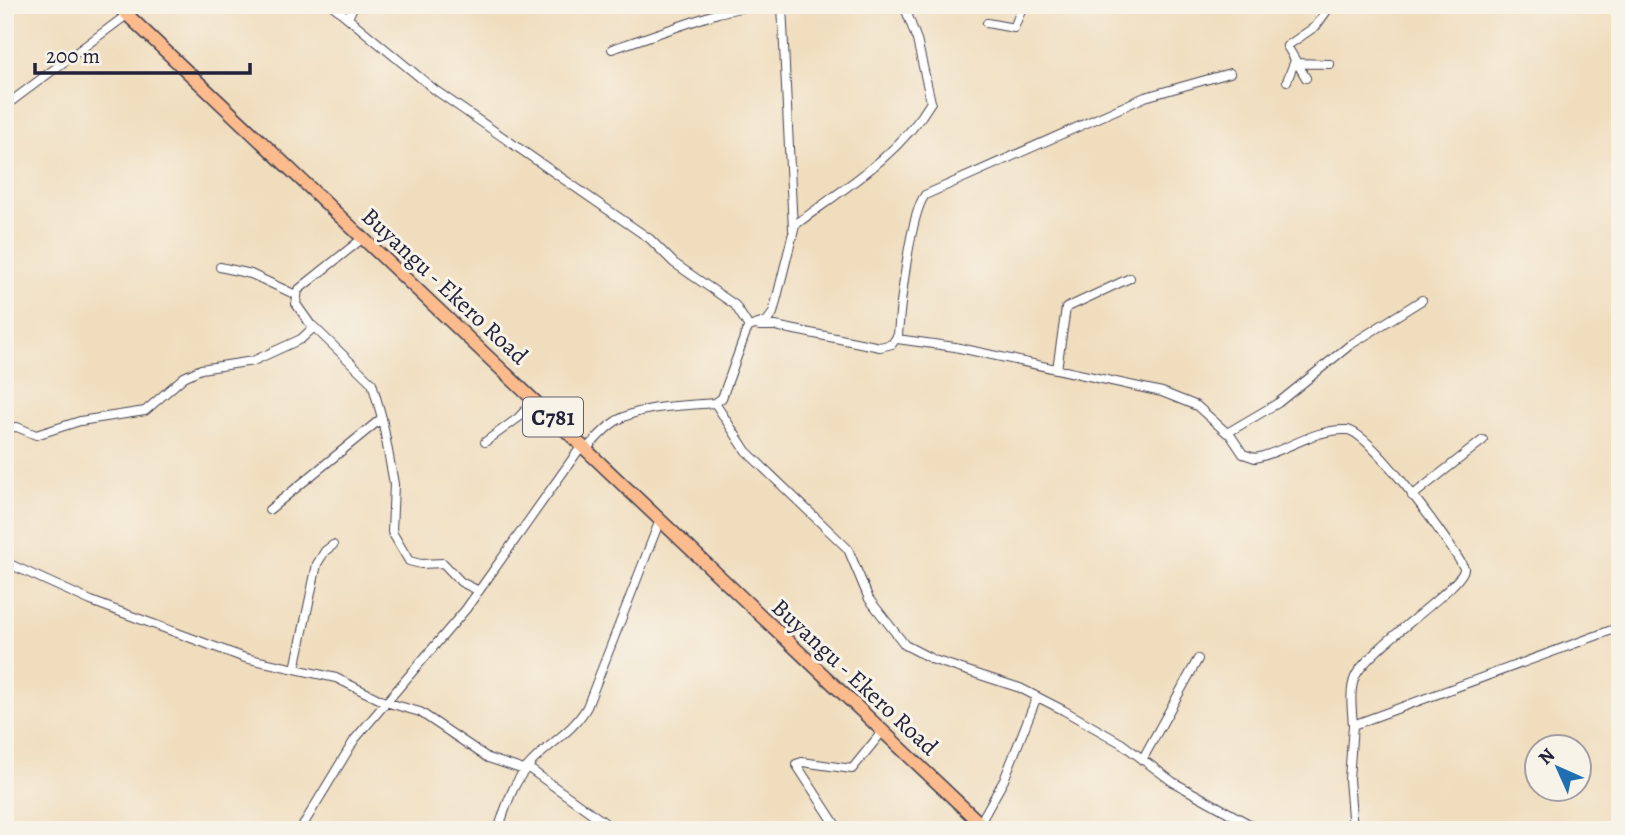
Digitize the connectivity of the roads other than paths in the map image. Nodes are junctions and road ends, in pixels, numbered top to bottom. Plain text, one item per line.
1 (117, 5) edge
2 (140, 5) edge
3 (332, 5) edge
4 (354, 5) edge
5 (753, 5) edge
6 (782, 5) edge
7 (904, 5) edge
8 (1023, 5) edge
9 (1331, 5) edge
10 (127, 15) junction
11 (348, 18) junction
12 (986, 23) dead end
13 (612, 49) dead end
14 (1294, 63) junction
15 (1330, 64) dead end
16 (1230, 73) dead end
17 (1306, 78) dead end
18 (1287, 81) dead end
19 (5, 106) edge
20 (793, 229) junction
21 (363, 239) junction
22 (220, 267) dead end
23 (1130, 278) dead end
24 (296, 295) junction
25 (1422, 300) dead end
26 (313, 326) junction
27 (749, 327) junction
28 (897, 339) junction
29 (1057, 369) junction
30 (535, 400) junction
31 (715, 403) junction
32 (382, 418) junction
33 (5, 428) edge
34 (1229, 433) junction
35 (1483, 440) dead end
36 (485, 442) dead end
37 (585, 446) junction
38 (1412, 496) junction
39 (269, 510) dead end
40 (660, 520) junction
41 (333, 545) dead end
42 (5, 562) edge
43 (479, 591) junction
44 (1620, 627) edge
45 (1198, 659) dead end
46 (295, 669) junction
47 (1036, 699) junction
48 (385, 702) junction
49 (1353, 725) junction
50 (882, 732) junction
51 (1142, 760) junction
52 (526, 769) junction
53 (983, 826) edge
54 (300, 830) edge
55 (498, 830) edge
56 (615, 830) edge
57 (839, 830) edge
58 (1260, 830) edge
59 (1353, 830) edge

1 - 10 main road, Buyangu - Ekero Road / C781
2 - 10 street
3 - 11 street
4 - 11 street
5 - 13 street
6 - 20 street
7 - 20 street
8 - 12 street
9 - 14 street
10 - 19 street
10 - 21 main road, Buyangu - Ekero Road / C781
11 - 27 street
14 - 15 street
14 - 17 street
14 - 18 street
16 - 28 street
20 - 27 street
21 - 24 street
21 - 30 main road, Buyangu - Ekero Road / C781
22 - 24 street
23 - 29 street
24 - 26 street
25 - 34 street
26 - 32 street
26 - 33 street
27 - 28 street
27 - 31 street
28 - 29 street
29 - 34 street
30 - 36 street
30 - 37 main road, Buyangu - Ekero Road / C781
31 - 37 street
31 - 47 street
32 - 39 street
32 - 43 street
34 - 38 street
35 - 38 street
37 - 40 main road, Buyangu - Ekero Road / C781
37 - 43 street
38 - 49 street
40 - 50 main road, Buyangu - Ekero Road / C781
40 - 52 street
41 - 46 street
42 - 46 street
43 - 48 street
44 - 49 street
45 - 51 street
46 - 48 street
47 - 51 street
47 - 53 street
48 - 52 street
48 - 54 street
49 - 59 street
50 - 53 main road, Buyangu - Ekero Road / C781
50 - 57 street
51 - 58 street
52 - 55 street
52 - 56 street

